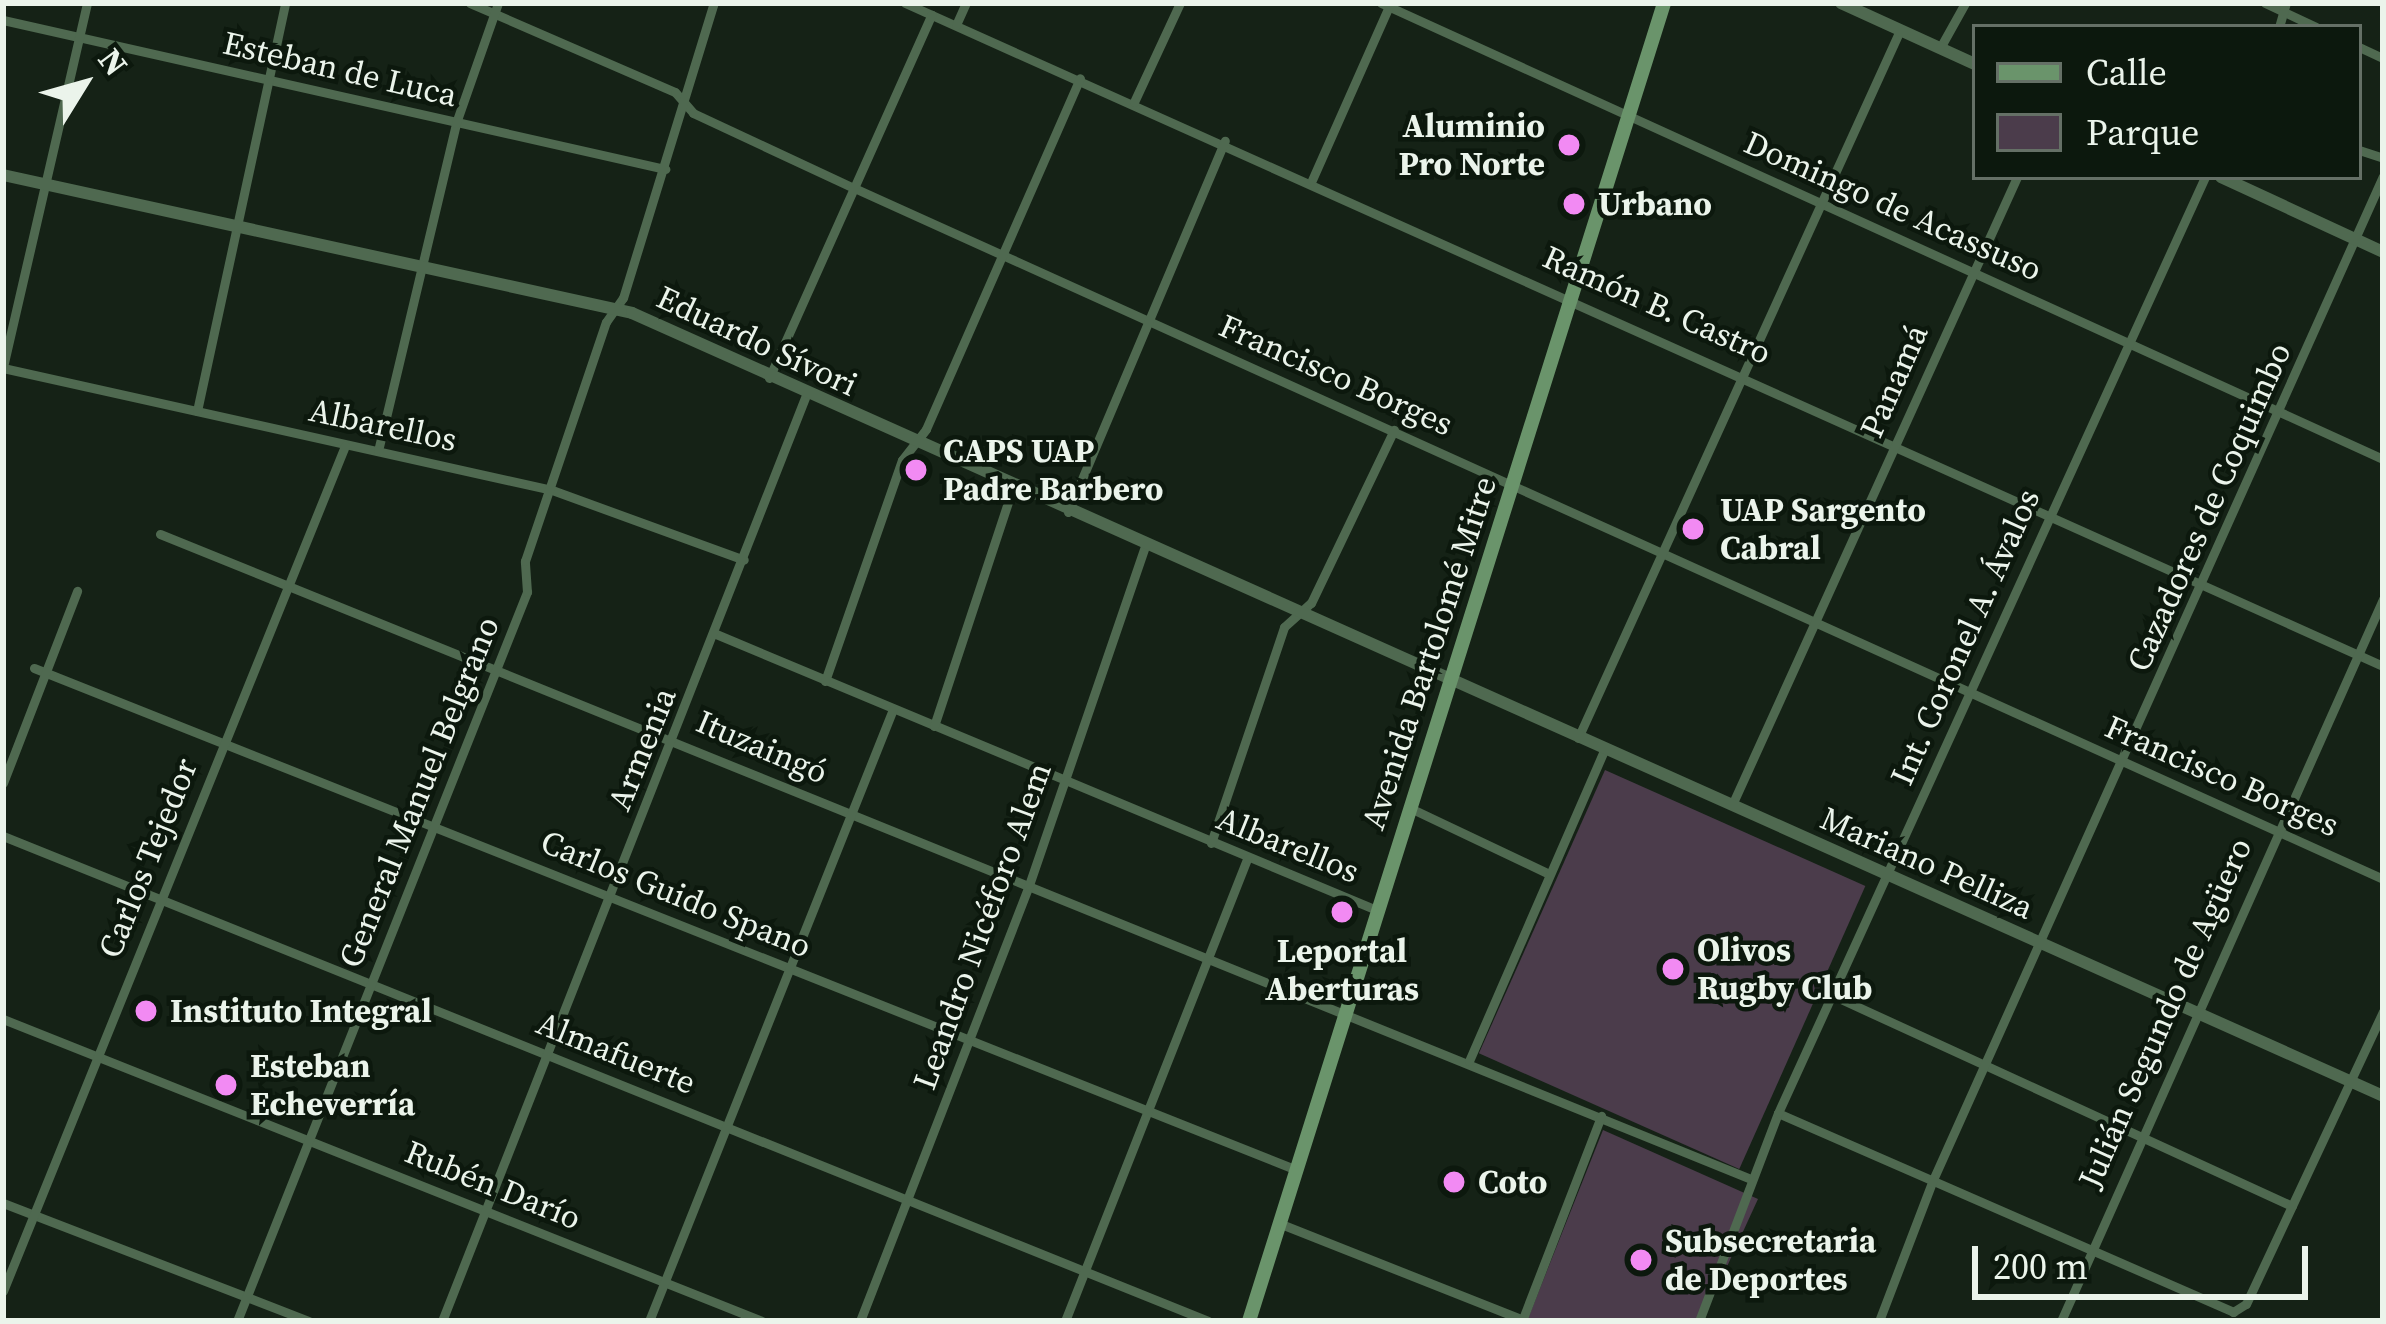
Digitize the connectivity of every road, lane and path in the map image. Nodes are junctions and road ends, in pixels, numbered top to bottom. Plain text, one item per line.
1 (87, 3) edge
2 (285, 3) edge
3 (470, 3) edge
4 (714, 3) edge
5 (905, 3) edge
6 (966, 3) edge
7 (1180, 3) edge
8 (1664, 3) edge
9 (1841, 3) edge
10 (1964, 3) edge
11 (2265, 3) edge
12 (1387, 4) edge
13 (496, 8) edge
14 (2285, 8) edge
15 (931, 15) junction
16 (3, 20) edge
17 (2311, 24) edge
18 (956, 25) junction
19 (1900, 30) junction
20 (80, 38) junction
21 (1940, 48) junction
22 (1972, 63) edge
23 (1080, 78) junction
24 (269, 79) junction
25 (1134, 101) junction
26 (685, 103) junction
27 (1628, 115) junction
28 (456, 123) junction
29 (1225, 141) junction
30 (664, 169) junction
31 (3, 175) edge
32 (2383, 176) edge
33 (1312, 180) junction
34 (2017, 180) edge
35 (2204, 180) edge
36 (2227, 180) edge
37 (46, 184) junction
38 (852, 188) junction
39 (1820, 202) junction
40 (236, 228) junction
41 (2356, 240) junction
42 (2383, 252) edge
43 (1000, 254) junction
44 (422, 268) junction
45 (1973, 271) junction
46 (1572, 296) junction
47 (616, 308) junction
48 (1150, 321) junction
49 (2128, 343) junction
50 (3, 368) edge
51 (1745, 374) junction
52 (769, 378) junction
53 (806, 395) junction
54 (197, 411) junction
55 (2282, 412) junction
56 (1394, 430) junction
57 (912, 442) junction
58 (1894, 444) junction
59 (345, 446) junction
60 (378, 452) junction
61 (2383, 459) edge
62 (1513, 484) junction
63 (1013, 487) junction
64 (552, 490) junction
65 (1067, 513) junction
66 (2049, 515) junction
67 (160, 534) dead end
68 (1145, 547) junction
69 (1662, 553) junction
70 (744, 560) junction
71 (2204, 583) junction
72 (288, 586) junction
73 (77, 591) dead end
74 (2383, 599) edge
75 (1298, 614) junction
76 (1816, 622) junction
77 (716, 634) junction
78 (2358, 655) junction
79 (2383, 666) edge
80 (34, 668) dead end
81 (496, 669) junction
82 (47, 673) junction
83 (825, 681) junction
84 (1447, 682) junction
85 (1969, 691) junction
86 (893, 709) junction
87 (934, 726) junction
88 (1578, 738) junction
89 (675, 740) junction
90 (224, 743) junction
91 (1604, 750) junction
92 (2124, 762) junction
93 (1066, 782) junction
94 (3, 783) edge
95 (1732, 805) junction
96 (1407, 806) junction
97 (851, 813) junction
98 (436, 825) junction
99 (2277, 831) junction
100 (3, 836) edge
101 (1211, 843) junction
102 (1247, 859) junction
103 (1549, 874) junction
104 (1887, 874) junction
105 (2383, 879) edge
106 (1029, 885) junction
107 (612, 897) junction
108 (160, 899) junction
109 (1374, 909) junction
110 (2041, 944) junction
111 (1209, 958) junction
112 (792, 970) junction
113 (372, 984) junction
114 (1832, 995) junction
115 (1345, 1010) junction
116 (2383, 1011) edge
117 (2195, 1014) junction
118 (3, 1019) edge
119 (970, 1042) junction
120 (548, 1055) junction
121 (98, 1056) junction
122 (1469, 1061) junction
123 (1988, 1066) junction
124 (2351, 1082) junction
125 (2383, 1096) edge
126 (1149, 1113) junction
127 (1778, 1113) junction
128 (1601, 1116) junction
129 (728, 1126) junction
130 (2139, 1136) junction
131 (310, 1141) junction
132 (1297, 1171) junction
133 (1751, 1179) junction
134 (1932, 1182) junction
135 (908, 1198) junction
136 (3, 1203) edge
137 (2292, 1206) junction
138 (486, 1211) junction
139 (34, 1215) junction
140 (1281, 1224) junction
141 (2086, 1252) junction
142 (1084, 1270) junction
143 (664, 1282) junction
144 (3, 1291) edge
145 (248, 1296) junction
146 (1523, 1320) edge
147 (238, 1321) edge
148 (308, 1321) edge
149 (442, 1321) edge
150 (650, 1321) edge
151 (762, 1321) edge
152 (860, 1321) edge
153 (1065, 1321) edge
154 (1208, 1321) edge
155 (1249, 1321) edge
156 (1699, 1321) edge
157 (1880, 1321) edge
158 (2061, 1321) edge

1 - 20 street
2 - 24 street
3 - 13 street, Francisco Borges
4 - 26 street, General Manuel Belgrano
5 - 15 street, Ramón B. Castro
6 - 18 street
7 - 25 street
8 - 27 main road, Avenida Bartolomé Mitre
9 - 19 street
10 - 21 street
11 - 14 street
12 - 27 street, Domingo de Acassuso
12 - 33 street
13 - 26 street, Francisco Borges
13 - 28 street
14 - 17 street
15 - 18 street, Ramón B. Castro
15 - 38 street
16 - 20 street, Esteban de Luca
18 - 23 street, Ramón B. Castro
19 - 21 street
19 - 39 street
20 - 24 street, Esteban de Luca
20 - 37 street
21 - 22 street
23 - 25 street, Ramón B. Castro
23 - 43 street
24 - 28 street, Esteban de Luca
24 - 40 street
25 - 29 street, Ramón B. Castro
26 - 30 street, General Manuel Belgrano
26 - 38 street, Francisco Borges
27 - 39 street, Domingo de Acassuso
27 - 46 main road, Avenida Bartolomé Mitre
28 - 30 street, Esteban de Luca
28 - 44 street
29 - 33 street, Ramón B. Castro
29 - 48 street
30 - 47 street, General Manuel Belgrano
31 - 37 street, Eduardo Sívori
32 - 41 street, Cazadores de Coquimbo
33 - 46 street, Ramón B. Castro
34 - 45 street, Panamá
35 - 49 street, Int. Coronel A. Ávalos
36 - 41 street
37 - 40 street, Eduardo Sívori
37 - 50 street
38 - 43 street, Francisco Borges
38 - 52 street
39 - 45 street, Domingo de Acassuso
39 - 51 street
40 - 44 street, Eduardo Sívori
40 - 54 street
41 - 42 street
41 - 55 street, Cazadores de Coquimbo
43 - 48 street, Francisco Borges
43 - 57 street
44 - 47 street, Eduardo Sívori
44 - 60 street
45 - 49 street, Domingo de Acassuso
45 - 58 street, Panamá
46 - 51 street, Ramón B. Castro
46 - 62 main road, Avenida Bartolomé Mitre
47 - 52 street, Eduardo Sívori
47 - 64 street, General Manuel Belgrano
48 - 56 street, Francisco Borges
48 - 65 street
49 - 55 street, Domingo de Acassuso
49 - 66 street, Int. Coronel A. Ávalos
50 - 54 street, Albarellos
51 - 58 street, Ramón B. Castro
51 - 69 street
52 - 53 street, Eduardo Sívori
53 - 57 street, Eduardo Sívori
53 - 70 street, Armenia
54 - 59 street, Albarellos
55 - 61 street, Domingo de Acassuso
55 - 71 street, Cazadores de Coquimbo
56 - 62 street, Francisco Borges
56 - 75 street
57 - 63 street, Eduardo Sívori
57 - 83 street
58 - 66 street, Ramón B. Castro
58 - 76 street, Panamá
59 - 60 street, Albarellos
59 - 72 street, Carlos Tejedor
60 - 64 street, Albarellos
62 - 69 street, Francisco Borges
62 - 84 main road, Avenida Bartolomé Mitre
63 - 65 street, Eduardo Sívori
63 - 87 street
64 - 70 street, Albarellos
64 - 81 street, General Manuel Belgrano
65 - 68 street, Eduardo Sívori
66 - 71 street, Ramón B. Castro
66 - 85 street, Int. Coronel A. Ávalos
67 - 72 street, Ituzaingó
68 - 75 street, Eduardo Sívori
68 - 93 street, Leandro Nicéforo Alem
69 - 76 street, Francisco Borges
69 - 88 street
70 - 77 street, Armenia
71 - 78 street, Ramón B. Castro
71 - 92 street, Cazadores de Coquimbo
72 - 81 street, Ituzaingó
72 - 90 street, Carlos Tejedor
73 - 82 street
74 - 78 street, Julián Segundo de Agüero
75 - 84 street, Eduardo Sívori
75 - 101 street
76 - 85 street, Francisco Borges
76 - 95 street, Panamá
77 - 83 street, Albarellos
77 - 89 street, Armenia
78 - 79 street, Ramón B. Castro
78 - 99 street, Julián Segundo de Agüero
80 - 82 street, Carlos Guido Spano
81 - 89 street, Ituzaingó
81 - 98 street, General Manuel Belgrano
82 - 90 street, Carlos Guido Spano
82 - 94 street
83 - 86 street, Albarellos
84 - 88 street, Mariano Pelliza
84 - 96 main road, Avenida Bartolomé Mitre
85 - 92 street, Francisco Borges
85 - 104 street, Int. Coronel A. Ávalos
86 - 87 street, Albarellos
86 - 97 street
87 - 93 street, Albarellos
88 - 91 street, Mariano Pelliza
89 - 97 street, Ituzaingó
89 - 107 street, Armenia
90 - 98 street, Carlos Guido Spano
90 - 108 street, Carlos Tejedor
91 - 95 street, Mariano Pelliza
91 - 103 street
92 - 99 street, Francisco Borges
92 - 110 street, Cazadores de Coquimbo
93 - 101 street, Albarellos
93 - 106 street, Leandro Nicéforo Alem
95 - 104 street, Mariano Pelliza
96 - 103 street
96 - 109 main road, Avenida Bartolomé Mitre
97 - 106 street, Ituzaingó
97 - 112 street
98 - 107 street, Carlos Guido Spano
98 - 113 street, General Manuel Belgrano
99 - 105 street, Francisco Borges
99 - 117 street, Julián Segundo de Agüero
100 - 108 street, Almafuerte
101 - 102 street, Albarellos
102 - 109 street, Albarellos
102 - 111 street
103 - 122 street
104 - 110 street, Mariano Pelliza
104 - 114 street, Int. Coronel A. Ávalos
106 - 111 street, Ituzaingó
106 - 119 street, Leandro Nicéforo Alem
107 - 112 street, Carlos Guido Spano
107 - 120 street, Armenia
108 - 113 street, Almafuerte
108 - 121 street, Carlos Tejedor
109 - 115 main road, Avenida Bartolomé Mitre
110 - 117 street, Mariano Pelliza
110 - 123 street, Cazadores de Coquimbo
111 - 115 street, Ituzaingó
111 - 126 street
112 - 119 street, Carlos Guido Spano
112 - 129 street
113 - 120 street, Almafuerte
113 - 131 street, General Manuel Belgrano
114 - 123 street
114 - 127 street, Int. Coronel A. Ávalos
115 - 122 street, Ituzaingó
115 - 132 main road, Avenida Bartolomé Mitre
116 - 124 street
117 - 124 street, Mariano Pelliza
117 - 130 street, Julián Segundo de Agüero
118 - 121 street, Rubén Darío
119 - 126 street, Carlos Guido Spano
119 - 135 street, Leandro Nicéforo Alem
120 - 129 street, Almafuerte
120 - 138 street, Armenia
121 - 131 street, Rubén Darío
121 - 139 street, Carlos Tejedor
122 - 128 street, Ituzaingó
123 - 130 street
123 - 134 street, Cazadores de Coquimbo
124 - 125 street, Mariano Pelliza
124 - 137 street
126 - 132 street, Carlos Guido Spano
126 - 142 street
127 - 133 street, Int. Coronel A. Ávalos
127 - 134 street
128 - 133 street, Ituzaingó
128 - 146 street
129 - 135 street, Almafuerte
129 - 143 street
130 - 137 street
130 - 141 street, Julián Segundo de Agüero
131 - 138 street, Rubén Darío
131 - 145 street, General Manuel Belgrano
132 - 140 main road, Avenida Bartolomé Mitre
133 - 156 street, Int. Coronel A. Ávalos
134 - 141 street
134 - 157 street, Cazadores de Coquimbo
135 - 142 street, Almafuerte
135 - 152 street, Leandro Nicéforo Alem
136 - 139 street
137 - 141 street
138 - 143 street, Rubén Darío
138 - 149 street, Armenia
139 - 144 street, Carlos Tejedor
139 - 145 street
140 - 146 street
140 - 155 main road, Avenida Bartolomé Mitre
141 - 158 street, Julián Segundo de Agüero
142 - 153 street
142 - 154 street, Almafuerte
143 - 150 street
143 - 151 street, Rubén Darío
145 - 147 street, General Manuel Belgrano
145 - 148 street

